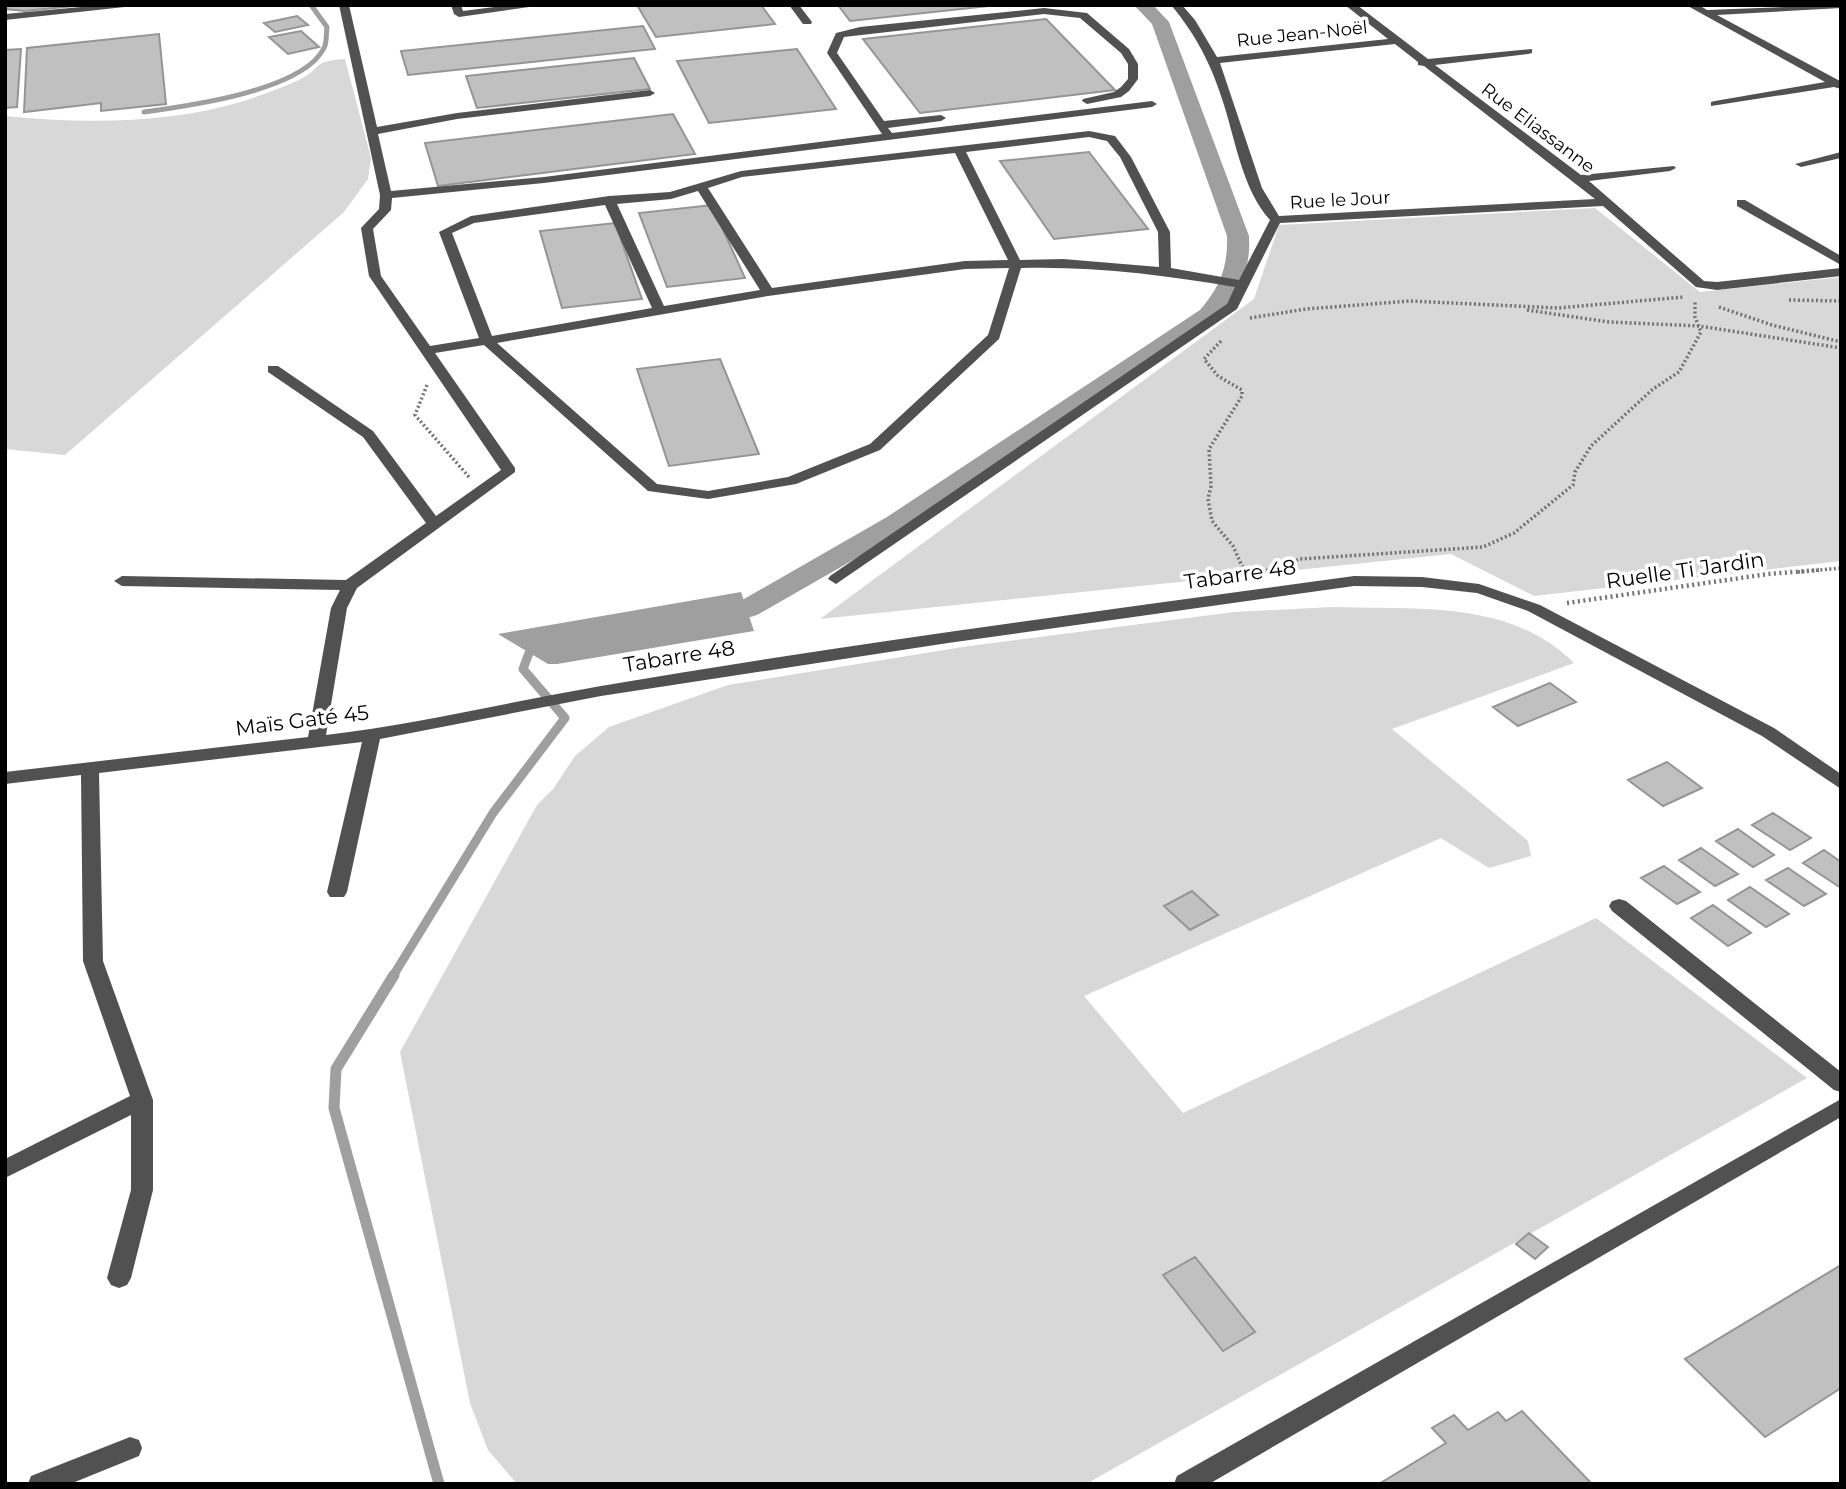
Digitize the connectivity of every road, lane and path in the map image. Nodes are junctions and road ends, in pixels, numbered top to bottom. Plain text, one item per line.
1 (138, 5) edge
2 (344, 5) edge
3 (456, 5) edge
4 (538, 5) edge
5 (794, 5) edge
6 (1023, 5) edge
7 (1176, 5) edge
8 (1350, 5) edge
9 (1691, 5) edge
10 (1841, 5) edge
11 (968, 13) dead end
12 (1705, 13) junction
13 (5, 17) edge
14 (807, 22) dead end
15 (1395, 41) junction
16 (1528, 51) dead end
17 (1213, 61) junction
18 (1422, 63) junction
19 (1838, 85) edge
20 (650, 93) dead end
21 (1152, 104) dead end
22 (1715, 104) dead end
23 (881, 125) junction
24 (374, 131) junction
25 (889, 137) junction
26 (960, 151) junction
27 (1841, 155) edge
28 (1801, 164) dead end
29 (1670, 168) dead end
30 (1579, 179) junction
31 (702, 187) junction
32 (386, 195) junction
33 (609, 200) junction
34 (1604, 202) junction
35 (1741, 203) dead end
36 (1276, 220) junction
37 (1841, 261) edge
38 (1016, 265) junction
39 (1165, 271) junction
40 (1841, 272) edge
41 (1244, 285) junction
42 (1699, 288) junction
43 (768, 292) junction
44 (1512, 308) junction
45 (660, 311) junction
46 (1247, 318) dead end
47 (1699, 326) junction
48 (1224, 336) dead end
49 (486, 341) junction
50 (1841, 341) edge
51 (1841, 348) edge
52 (425, 351) junction
53 (434, 365) junction
54 (273, 369) dead end
55 (482, 493) junction
56 (435, 526) junction
57 (1242, 566) dead end
58 (1841, 568) edge
59 (1256, 574) dead end
60 (836, 579) dead end
61 (121, 581) dead end
62 (350, 585) junction
63 (1534, 608) junction
64 (601, 691) joint
65 (372, 735) junction
66 (316, 740) junction
67 (90, 769) junction
68 (5, 778) edge
69 (1841, 783) edge
70 (337, 892) dead end
71 (1619, 906) dead end
72 (1841, 1084) edge
73 (142, 1100) junction
74 (1841, 1107) edge
75 (5, 1169) edge
76 (119, 1278) dead end
77 (130, 1448) dead end
78 (40, 1484) edge
79 (1186, 1484) edge

1 - 13 street
2 - 24 street
3 - 4 street
5 - 14 street
6 - 11 street
7 - 17 street, Rue le Jour
8 - 15 street, Rue Eliassanne
9 - 12 street
10 - 12 street
12 - 19 street
15 - 17 street, Rue Jean-Noël
15 - 18 street, Rue Eliassanne
16 - 18 street
17 - 36 street, Rue le Jour
18 - 30 street, Rue Eliassanne
19 - 22 street
20 - 24 street
21 - 25 street
23 - 23 street
23 - 25 street
24 - 32 street
25 - 32 street
26 - 31 street
26 - 38 street
26 - 39 street
27 - 28 street
29 - 30 street
30 - 34 street, Rue Eliassanne
31 - 33 street
31 - 43 street
32 - 52 street
33 - 45 street
33 - 49 street
34 - 36 street, Rue le Jour
34 - 42 street, Rue Eliassanne
35 - 37 street
36 - 41 street
38 - 39 street
38 - 43 street
38 - 49 street
39 - 41 street
40 - 42 street
41 - 60 street
42 - 44 path
42 - 47 path
42 - 50 path
43 - 45 street
44 - 46 path
44 - 47 path
45 - 49 street
47 - 51 path
47 - 59 path
48 - 57 path
49 - 52 street
52 - 53 street
53 - 55 path
53 - 55 street
54 - 56 street
55 - 56 street
56 - 62 street
58 - 63 path, Ruelle Ti Jardin
61 - 62 street
62 - 66 street
63 - 64 street, Tabarre 48
63 - 69 street, Tabarre 48
64 - 65 street, Maïs Gaté 45
65 - 66 street, Maïs Gaté 45
65 - 70 street
66 - 67 street, Maïs Gaté 45
67 - 68 street, Maïs Gaté 45
67 - 73 street
71 - 72 street
73 - 75 street
73 - 76 street
74 - 79 street
77 - 78 street

